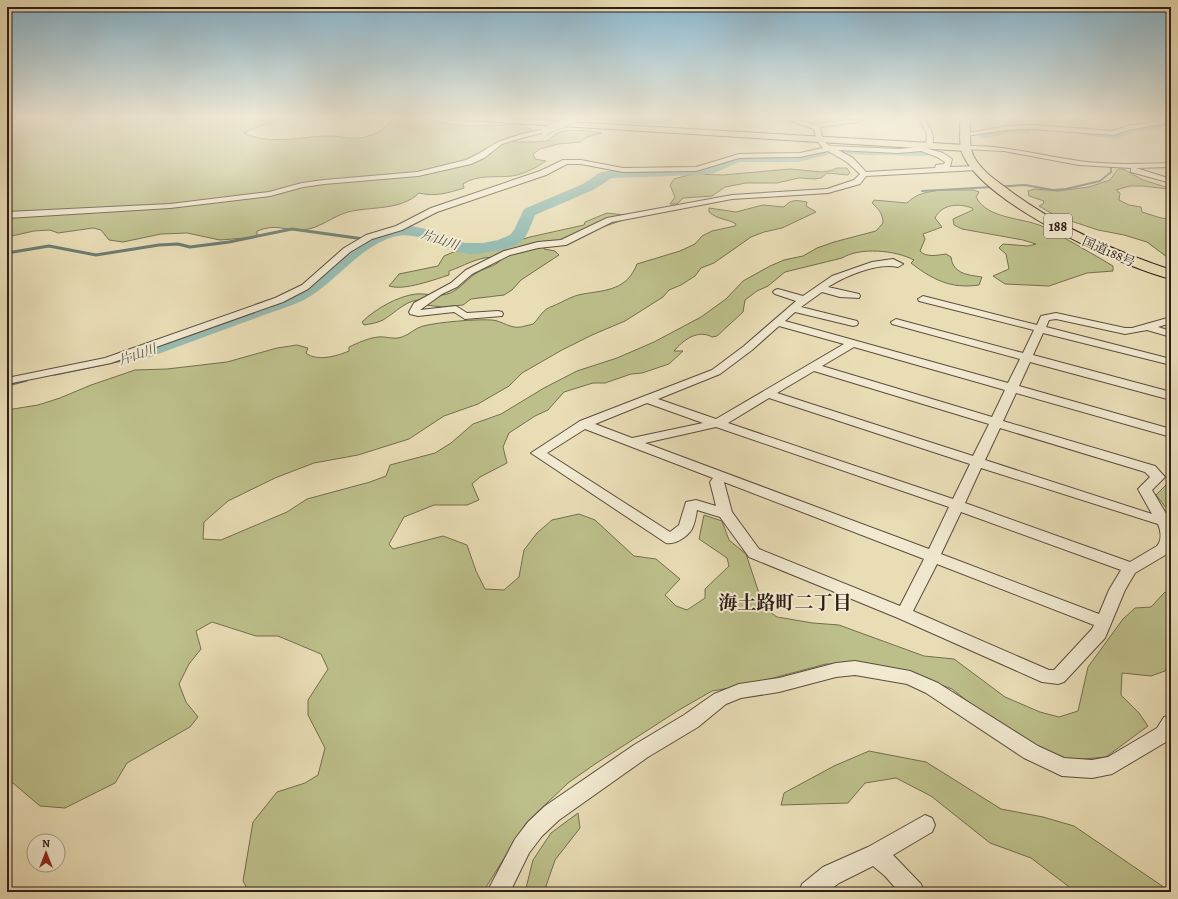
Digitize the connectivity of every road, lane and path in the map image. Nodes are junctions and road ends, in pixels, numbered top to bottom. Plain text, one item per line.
1 (472, 160) edge
2 (725, 160) edge
3 (850, 160) edge
4 (947, 160) edge
5 (971, 160) edge
6 (1064, 160) edge
7 (1171, 165) edge
8 (1123, 166) junction
9 (977, 168) junction
10 (938, 169) junction
11 (864, 174) junction
12 (1171, 181) edge
13 (7, 215) edge
14 (898, 264) dead end
15 (1171, 275) edge
16 (820, 288) junction
17 (778, 292) dead end
18 (855, 296) dead end
19 (923, 299) dead end
20 (804, 300) junction
21 (793, 308) junction
22 (498, 314) dead end
23 (1171, 320) edge
24 (778, 322) junction
25 (896, 322) dead end
26 (853, 324) dead end
27 (1147, 327) junction
28 (1041, 329) junction
29 (1171, 334) edge
30 (853, 343) junction
31 (1027, 357) junction
32 (1171, 362) edge
33 (812, 367) junction
34 (7, 381) edge
35 (1012, 388) junction
36 (768, 394) junction
37 (1171, 396) edge
38 (649, 400) junction
39 (996, 422) junction
40 (718, 423) junction
41 (584, 424) junction
42 (1171, 433) edge
43 (630, 442) junction
44 (978, 462) junction
45 (720, 477) junction
46 (957, 506) junction
47 (725, 513) junction
48 (1162, 520) junction
49 (933, 556) junction
50 (1130, 568) junction
51 (904, 614) junction
52 (1104, 622) junction
53 (1171, 723) edge
54 (925, 825) dead end
55 (875, 854) junction
56 (498, 892) edge
57 (810, 892) edge
58 (913, 892) edge

1 - 13 street, bridge
2 - 34 street
3 - 11 street
4 - 10 street
5 - 9 highway, 国道188号 / 188
6 - 8 street
7 - 8 street
8 - 12 street
9 - 10 street
9 - 15 highway, 国道188号 / 188
10 - 11 street
11 - 22 street
14 - 16 street
16 - 18 street
16 - 20 street
17 - 20 street
19 - 28 street
20 - 21 street
21 - 24 street
21 - 26 street
23 - 27 street
24 - 30 street
24 - 38 street
25 - 31 street
27 - 28 street
27 - 29 street
28 - 31 street
28 - 32 street
30 - 33 street
30 - 35 street
31 - 35 street
31 - 37 street
33 - 36 street
33 - 39 street
35 - 39 street
35 - 42 street
36 - 40 street
36 - 44 street
38 - 40 street
38 - 41 street
39 - 44 street
39 - 48 street
40 - 43 street
40 - 46 street
41 - 43 street
41 - 47 street
43 - 45 street
44 - 46 street
44 - 48 street
45 - 47 street
45 - 49 street
46 - 49 street
46 - 50 street
47 - 51 street
48 - 50 street
49 - 51 street
49 - 52 street
50 - 52 street
51 - 52 street
53 - 56 street
54 - 55 street
55 - 57 street
55 - 58 street

